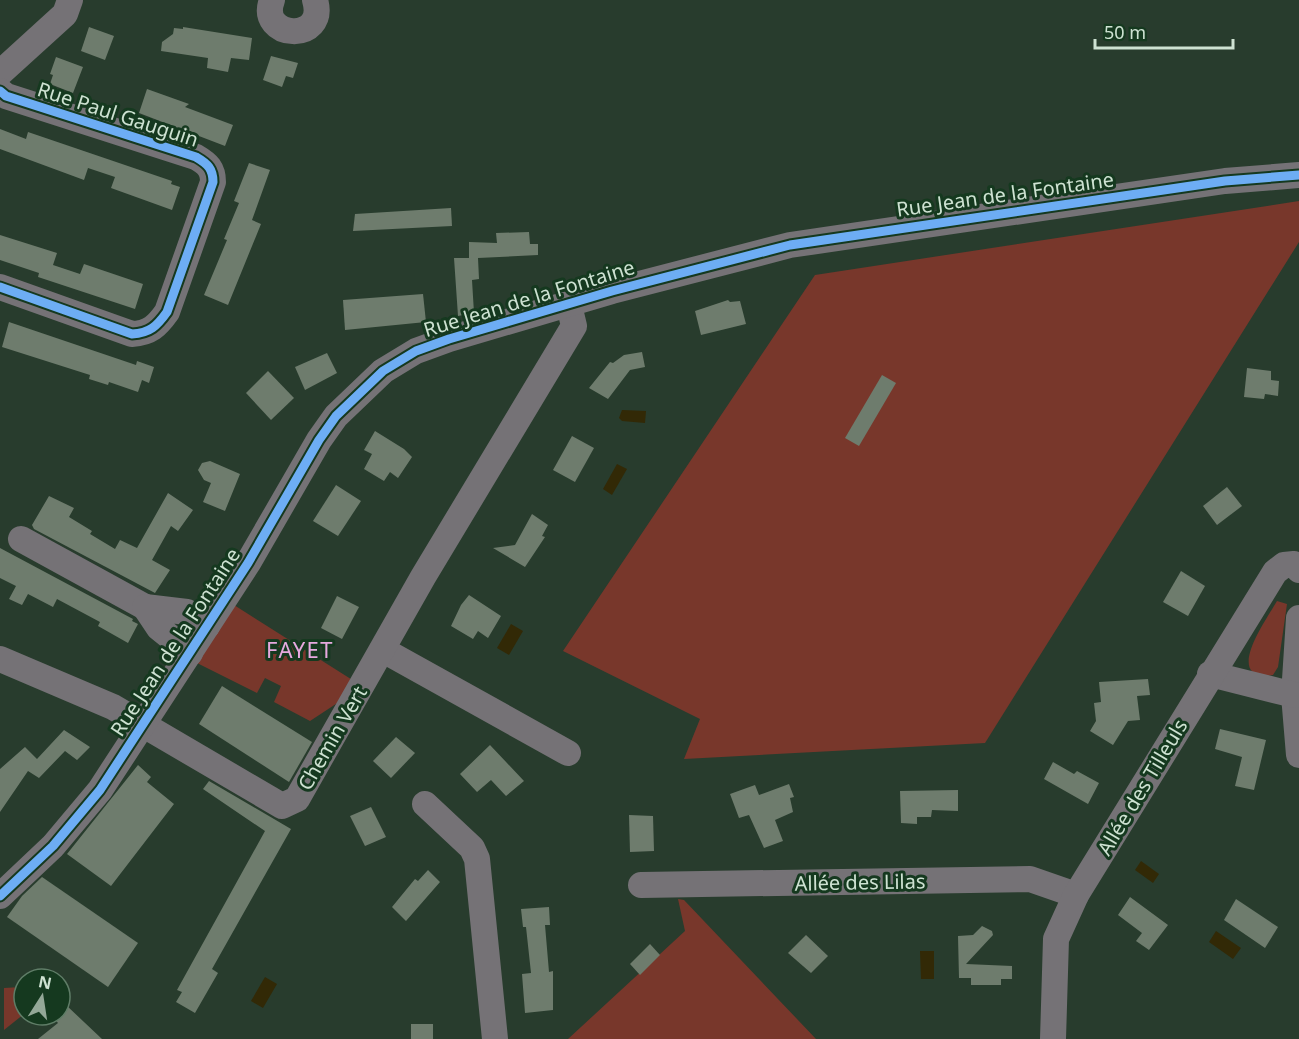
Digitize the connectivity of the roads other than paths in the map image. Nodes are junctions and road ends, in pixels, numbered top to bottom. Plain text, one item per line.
1 (70, 0) edge
2 (272, 0) edge
3 (315, 0) edge
4 (0, 73) edge
5 (0, 91) edge
6 (1299, 175) edge
7 (0, 287) edge
8 (569, 305) junction
9 (21, 538) dead end
10 (1296, 567) edge
11 (145, 607) junction
12 (1299, 618) edge
13 (207, 626) junction
14 (383, 650) junction
15 (190, 652) junction
16 (0, 659) edge
17 (1210, 674) junction
18 (1294, 695) junction
19 (144, 726) junction
20 (568, 753) dead end
21 (1299, 755) edge
22 (425, 804) dead end
23 (641, 885) dead end
24 (1076, 895) junction
25 (0, 896) edge
26 (495, 1039) edge
27 (1053, 1039) edge

1 - 4 street
2 - 3 street
5 - 7 street, Rue Paul Gauguin
6 - 8 street, Rue Jean de la Fontaine
8 - 13 street, Rue Jean de la Fontaine
8 - 14 street
9 - 11 street
10 - 17 street, Allée des Tilleuls
11 - 13 street
11 - 15 street
12 - 18 street
13 - 15 street, Rue Jean de la Fontaine
14 - 19 street, Chemin Vert
14 - 20 street
15 - 19 street, Rue Jean de la Fontaine
16 - 19 street
17 - 18 street
17 - 24 street, Allée des Tilleuls
18 - 21 street
19 - 25 street, Rue Jean de la Fontaine
22 - 26 street
23 - 24 street, Allée des Lilas
24 - 27 street, Allée des Tilleuls

